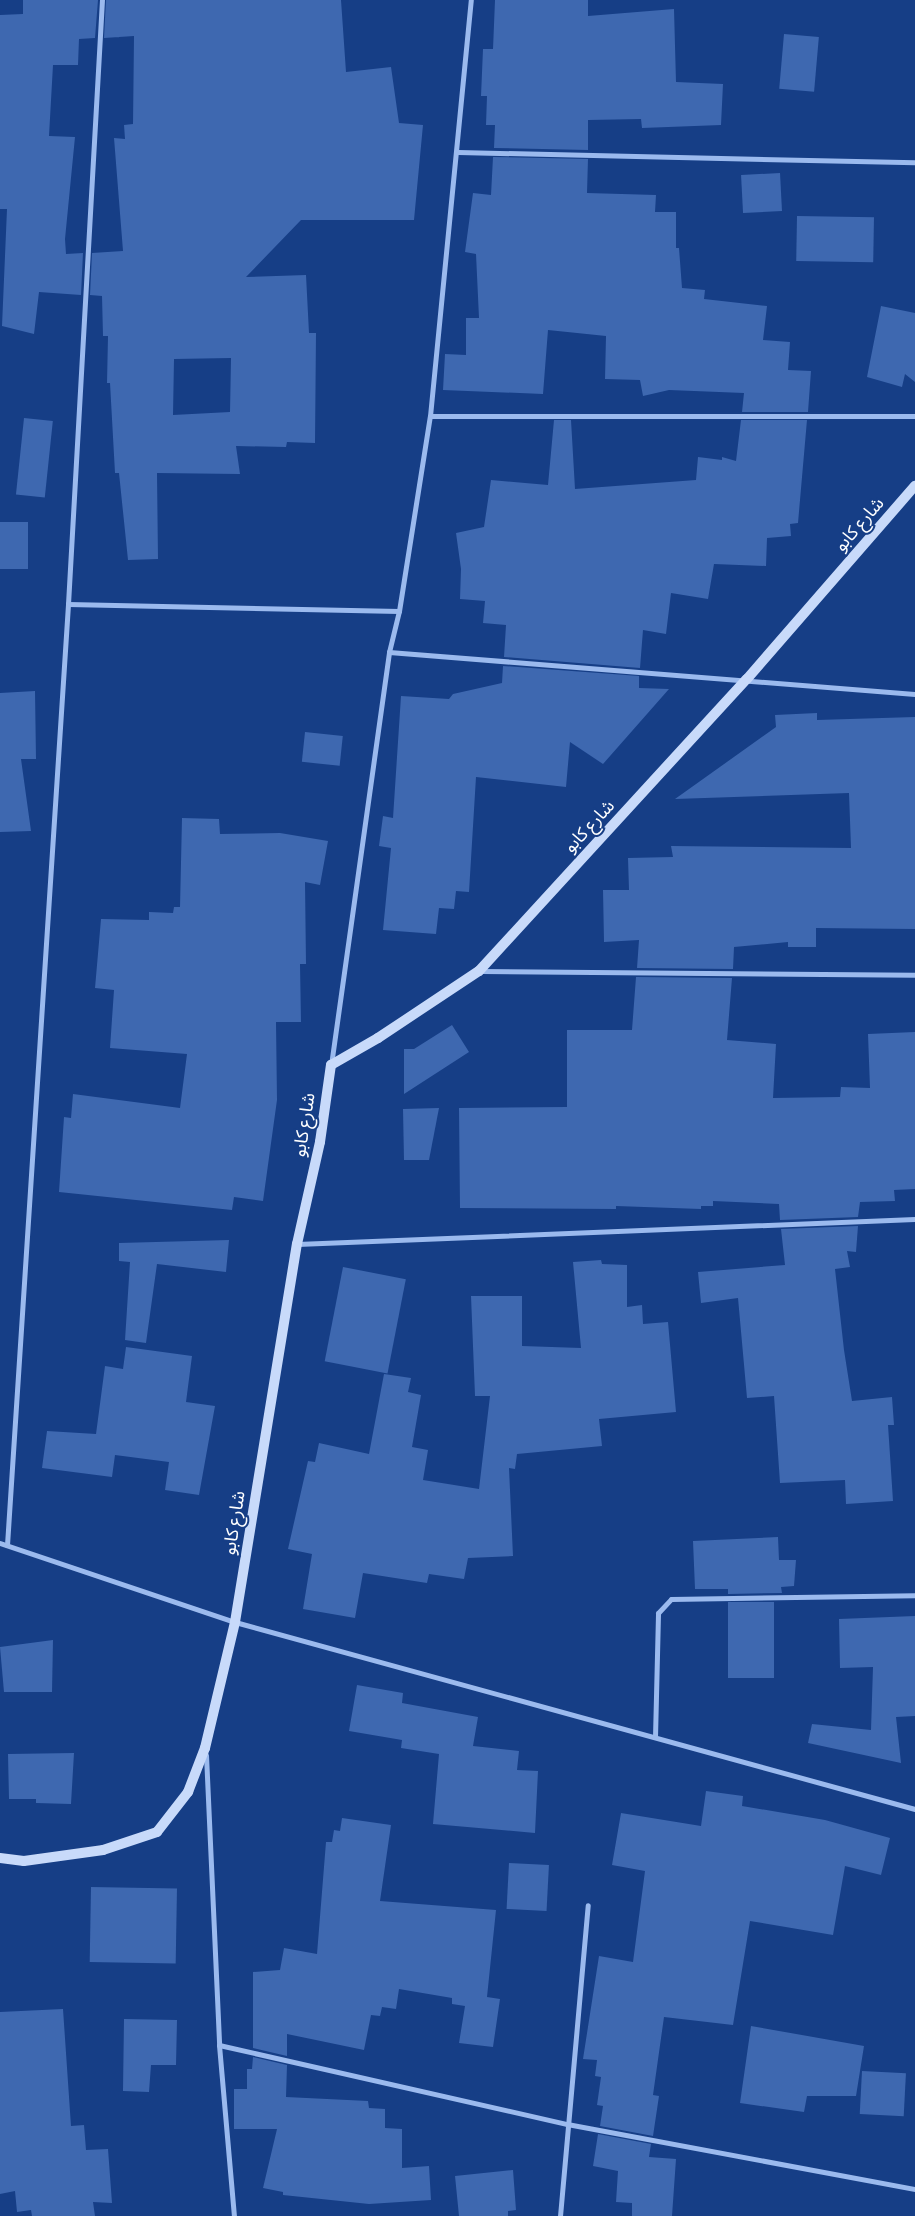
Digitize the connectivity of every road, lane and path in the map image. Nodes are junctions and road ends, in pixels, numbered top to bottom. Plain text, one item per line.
1 (102, 0) edge
2 (471, 0) edge
3 (458, 152) junction
4 (915, 162) edge
5 (430, 416) junction
6 (915, 416) edge
7 (915, 486) edge
8 (68, 604) junction
9 (400, 611) junction
10 (389, 652) junction
11 (747, 679) junction
12 (915, 694) edge
13 (479, 972) junction
14 (915, 975) edge
15 (331, 1066) junction
16 (915, 1219) edge
17 (297, 1244) junction
18 (0, 1542) edge
19 (6, 1545) junction
20 (915, 1595) edge
21 (235, 1622) junction
22 (655, 1738) junction
23 (205, 1748) junction
24 (915, 1808) edge
25 (0, 1858) edge
26 (588, 1905) dead end
27 (219, 2045) junction
28 (567, 2124) junction
29 (915, 2189) edge
30 (234, 2216) edge
31 (560, 2216) edge

1 - 8 street
2 - 3 street
3 - 4 street
3 - 5 street
5 - 6 street
5 - 9 street
7 - 11 street, شارع كابو
8 - 9 street
8 - 19 street
9 - 10 street
10 - 11 street
10 - 15 street
11 - 12 street
11 - 13 street, شارع كابو
13 - 14 street
13 - 15 street, شارع كابو
15 - 17 street, شارع كابو
16 - 17 street
17 - 21 street, شارع كابو
18 - 19 street
19 - 21 street
20 - 22 street
21 - 22 street
21 - 23 street, شارع كابو
22 - 24 street
23 - 25 street, شارع كابو
23 - 27 street
26 - 28 street
27 - 28 street
27 - 30 street
28 - 29 street
28 - 31 street

